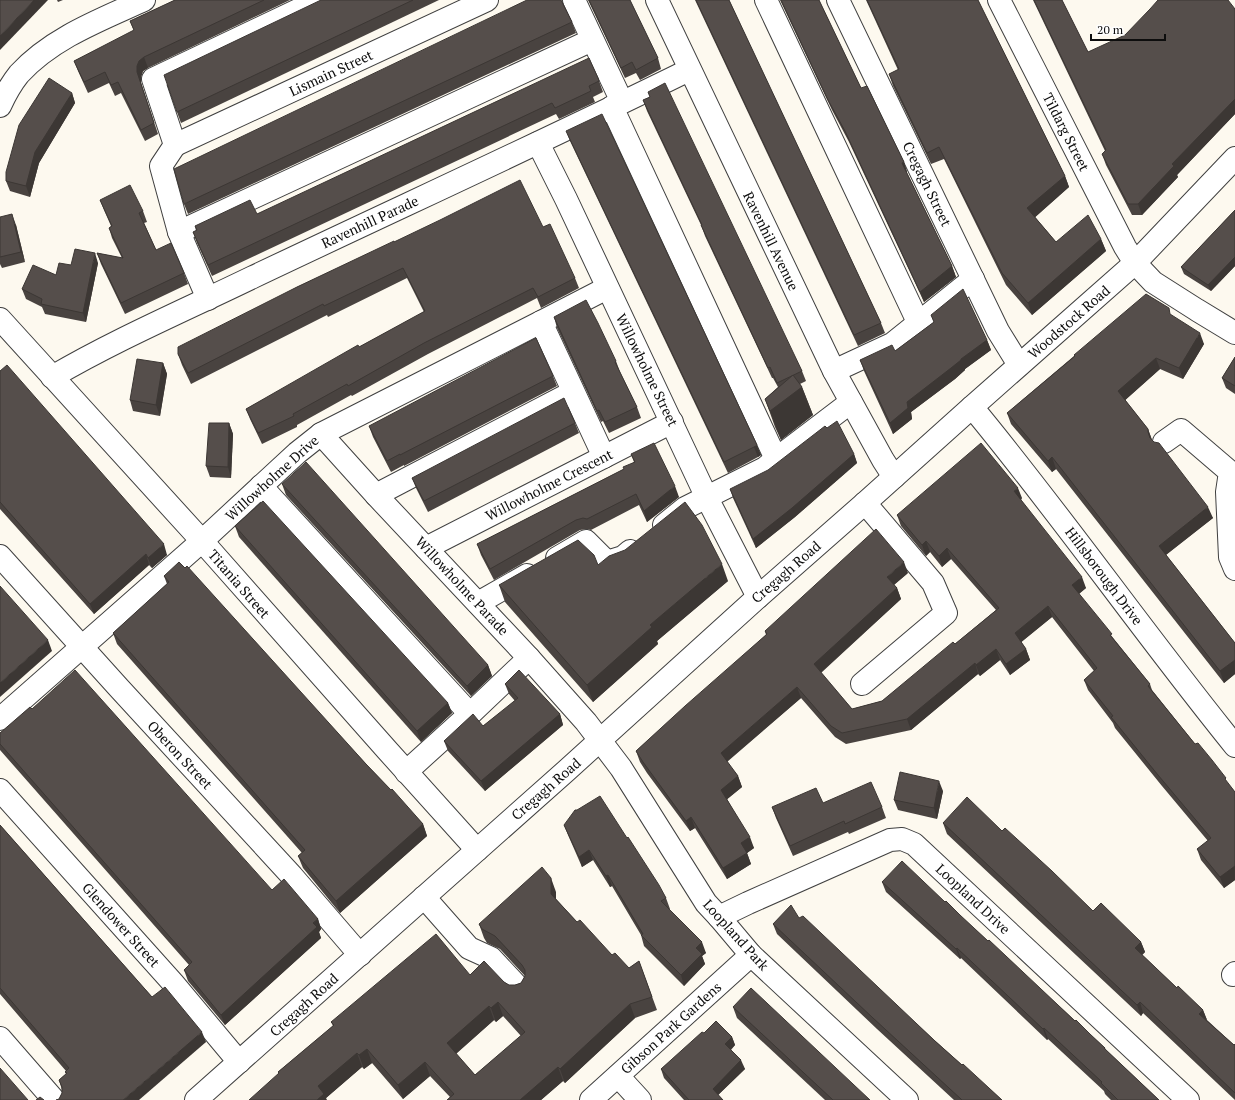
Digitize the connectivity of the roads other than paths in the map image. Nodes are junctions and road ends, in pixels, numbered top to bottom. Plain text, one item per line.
1 (144, 0) edge
2 (319, 0) edge
3 (487, 0) edge
4 (574, 0) edge
5 (657, 0) edge
6 (766, 0) edge
7 (838, 0) edge
8 (999, 0) edge
9 (592, 40) junction
10 (689, 70) junction
11 (617, 105) junction
12 (0, 106) edge
13 (538, 143) junction
14 (175, 145) junction
15 (1235, 158) edge
16 (179, 232) junction
17 (1135, 263) junction
18 (973, 279) junction
19 (607, 288) junction
20 (208, 299) junction
21 (0, 319) edge
22 (541, 322) junction
23 (918, 322) junction
24 (1235, 333) edge
25 (1019, 365) junction
26 (834, 371) junction
27 (52, 377) junction
28 (573, 392) junction
29 (851, 402) junction
30 (972, 407) junction
31 (672, 422) junction
32 (321, 434) junction
33 (1164, 442) dead end
34 (604, 457) junction
35 (776, 460) junction
36 (894, 477) junction
37 (261, 486) junction
38 (376, 495) junction
39 (707, 498) junction
40 (866, 503) junction
41 (202, 541) junction
42 (426, 548) junction
43 (0, 556) edge
44 (1235, 569) edge
45 (758, 597) junction
46 (478, 603) junction
47 (82, 646) junction
48 (529, 658) junction
49 (862, 684) dead end
50 (470, 714) junction
51 (0, 719) edge
52 (1231, 731) edge
53 (595, 745) junction
54 (406, 772) junction
55 (0, 790) edge
56 (477, 850) junction
57 (424, 897) junction
58 (719, 917) junction
59 (360, 955) junction
60 (751, 955) junction
61 (518, 987) edge
62 (0, 1038) edge
63 (239, 1062) junction
64 (618, 1076) junction
65 (54, 1100) edge
66 (196, 1100) edge
67 (591, 1100) edge
68 (640, 1100) edge
69 (907, 1100) edge
70 (1188, 1100) edge

1 - 12 street
2 - 14 street
3 - 14 street, Lismain Street
4 - 9 street
5 - 10 street, Ravenhill Avenue
6 - 23 street
7 - 18 street, Cregagh Street
8 - 17 street, Tildarg Street
9 - 11 street
9 - 16 street
10 - 11 street, Ravenhill Parade
10 - 26 street, Ravenhill Avenue
11 - 13 street, Ravenhill Parade
11 - 35 street
13 - 19 street, Willowholme Street
13 - 20 street, Ravenhill Parade
14 - 16 street
15 - 17 street, Woodstock Road
16 - 20 street
17 - 24 street, Tildarg Street
17 - 25 street, Woodstock Road
18 - 23 street
18 - 25 street, Cregagh Street
19 - 22 street, Willowholme Drive
19 - 31 street, Willowholme Street
20 - 27 street, Ravenhill Parade
21 - 27 street, Titania Street
22 - 28 street
22 - 32 street, Willowholme Drive
23 - 26 street
25 - 30 street, Woodstock Road
26 - 29 street, Ravenhill Avenue
27 - 41 street, Titania Street
28 - 34 street
28 - 38 street
29 - 35 street
29 - 36 street, Ravenhill Avenue
30 - 36 street, Woodstock Road
30 - 52 street, Hillsborough Drive
31 - 34 street, Willowholme Crescent
31 - 39 street, Willowholme Street
32 - 37 street, Willowholme Drive
32 - 38 street, Willowholme Parade
33 - 44 street
34 - 42 street, Willowholme Crescent
35 - 39 street
36 - 40 street, Cregagh Road
37 - 41 street, Willowholme Drive
37 - 50 street
38 - 42 street, Willowholme Parade
39 - 45 street, Willowholme Street
39 - 46 street
40 - 45 street, Cregagh Road
40 - 49 street
41 - 47 street, Willowholme Drive
41 - 54 street, Titania Street
42 - 46 street, Willowholme Parade
43 - 47 street, Oberon Street
45 - 53 street, Cregagh Road
46 - 48 street, Willowholme Parade
47 - 51 street, Willowholme Drive
47 - 59 street, Oberon Street
48 - 50 street
48 - 53 street, Willowholme Parade
50 - 54 street
53 - 56 street, Cregagh Road
53 - 58 street, Loopland Park
54 - 56 street, Titania Street
55 - 63 street, Glendower Street
56 - 57 street, Cregagh Road
57 - 59 street, Cregagh Road
57 - 61 street
58 - 60 street, Loopland Park
58 - 70 street, Loopland Drive
59 - 63 street, Cregagh Road
60 - 64 street, Gibson Park Gardens
60 - 69 street, Loopland Park
62 - 65 street
63 - 66 street, Cregagh Road
64 - 67 street, Gibson Park Gardens
64 - 68 street

